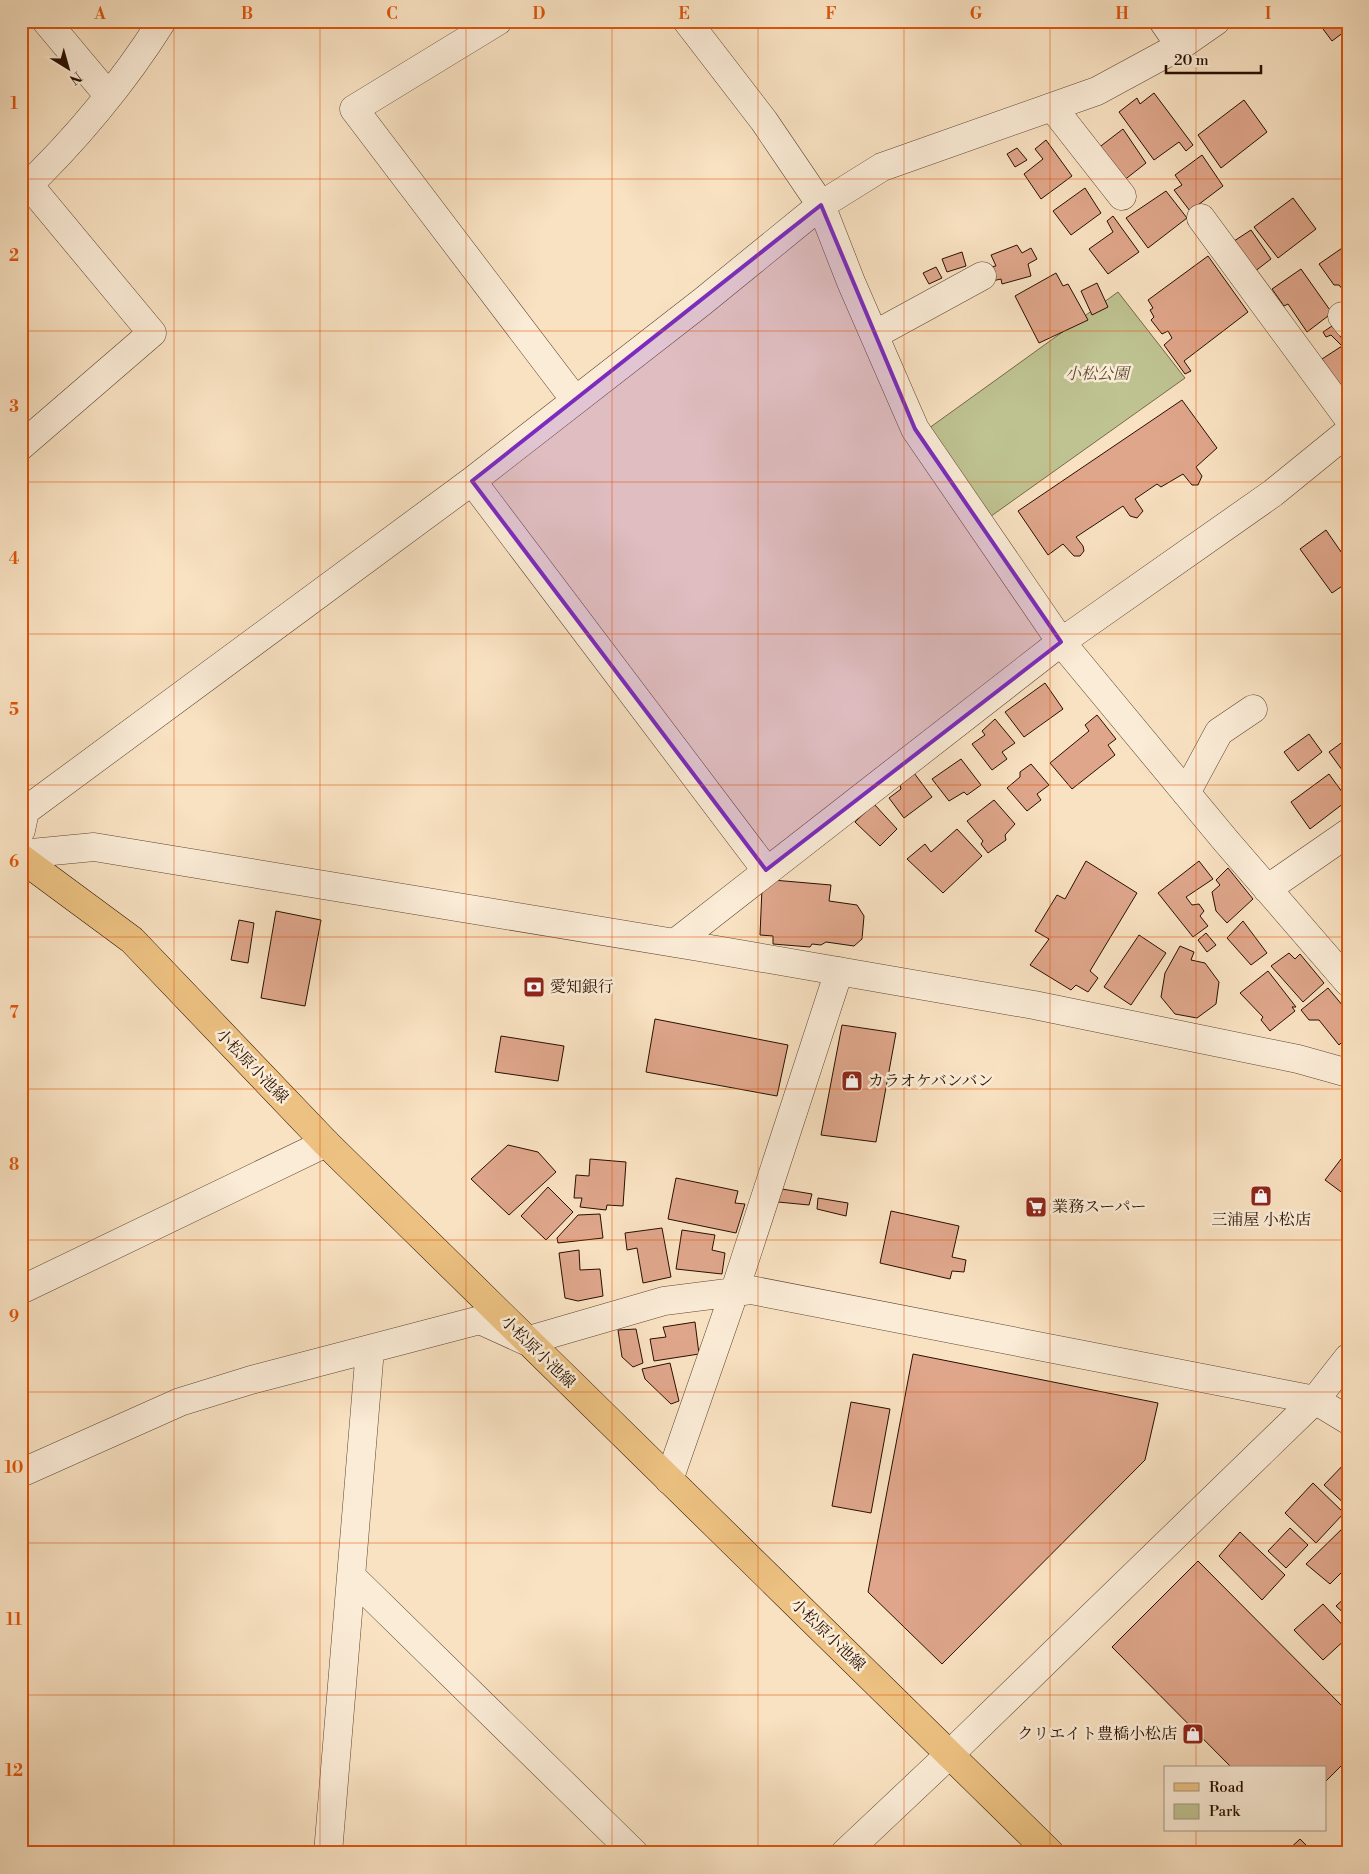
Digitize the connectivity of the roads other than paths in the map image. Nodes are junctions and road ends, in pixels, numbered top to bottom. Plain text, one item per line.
1 (46, 21) edge
2 (162, 21) edge
3 (498, 21) edge
4 (687, 21) edge
5 (1163, 21) edge
6 (1216, 21) edge
7 (1180, 46) junction
8 (108, 95) junction
9 (1053, 108) junction
10 (25, 189) edge
11 (1122, 196) dead end
12 (821, 205) junction
13 (1201, 218) dead end
14 (982, 276) dead end
15 (874, 334) junction
16 (575, 400) junction
17 (1348, 418) edge
18 (1348, 432) edge
19 (21, 446) edge
20 (472, 480) junction
21 (1061, 642) junction
22 (1253, 709) dead end
23 (1186, 793) junction
24 (21, 830) edge
25 (1348, 833) edge
26 (21, 854) edge
27 (21, 858) edge
28 (766, 870) junction
29 (1267, 889) junction
30 (675, 943) junction
31 (839, 971) junction
32 (1348, 982) edge
33 (1348, 1073) edge
34 (326, 1143) junction
35 (21, 1290) edge
36 (734, 1293) junction
37 (526, 1341) junction
38 (370, 1348) junction
39 (1348, 1358) edge
40 (1315, 1400) junction
41 (1348, 1420) edge
42 (21, 1474) edge
43 (669, 1480) junction
44 (351, 1576) junction
45 (950, 1754) junction
46 (328, 1853) edge
47 (634, 1853) edge
48 (845, 1853) edge
49 (1050, 1853) edge

1 - 8 street
2 - 8 street
3 - 16 street
4 - 12 street
5 - 7 street
6 - 7 street
7 - 9 street
8 - 10 street
9 - 11 street
9 - 12 street
10 - 19 street
12 - 15 street
12 - 16 street
13 - 17 street
14 - 15 street
15 - 21 street
16 - 20 street
18 - 21 street
20 - 24 street
20 - 28 street
21 - 23 street
21 - 28 street
22 - 23 street
23 - 29 street
25 - 29 street
26 - 30 street
27 - 34 main road, 小松原小池線
28 - 30 street
29 - 32 street
30 - 31 street
31 - 33 street
31 - 36 street
34 - 35 street
34 - 37 main road, 小松原小池線
36 - 37 street
36 - 40 street
36 - 43 street
37 - 38 street
37 - 43 main road, 小松原小池線
38 - 42 street
38 - 44 street
39 - 40 street
40 - 41 street
40 - 45 street
43 - 45 main road, 小松原小池線
44 - 46 street
44 - 47 street
45 - 48 street
45 - 49 main road, 小松原小池線

